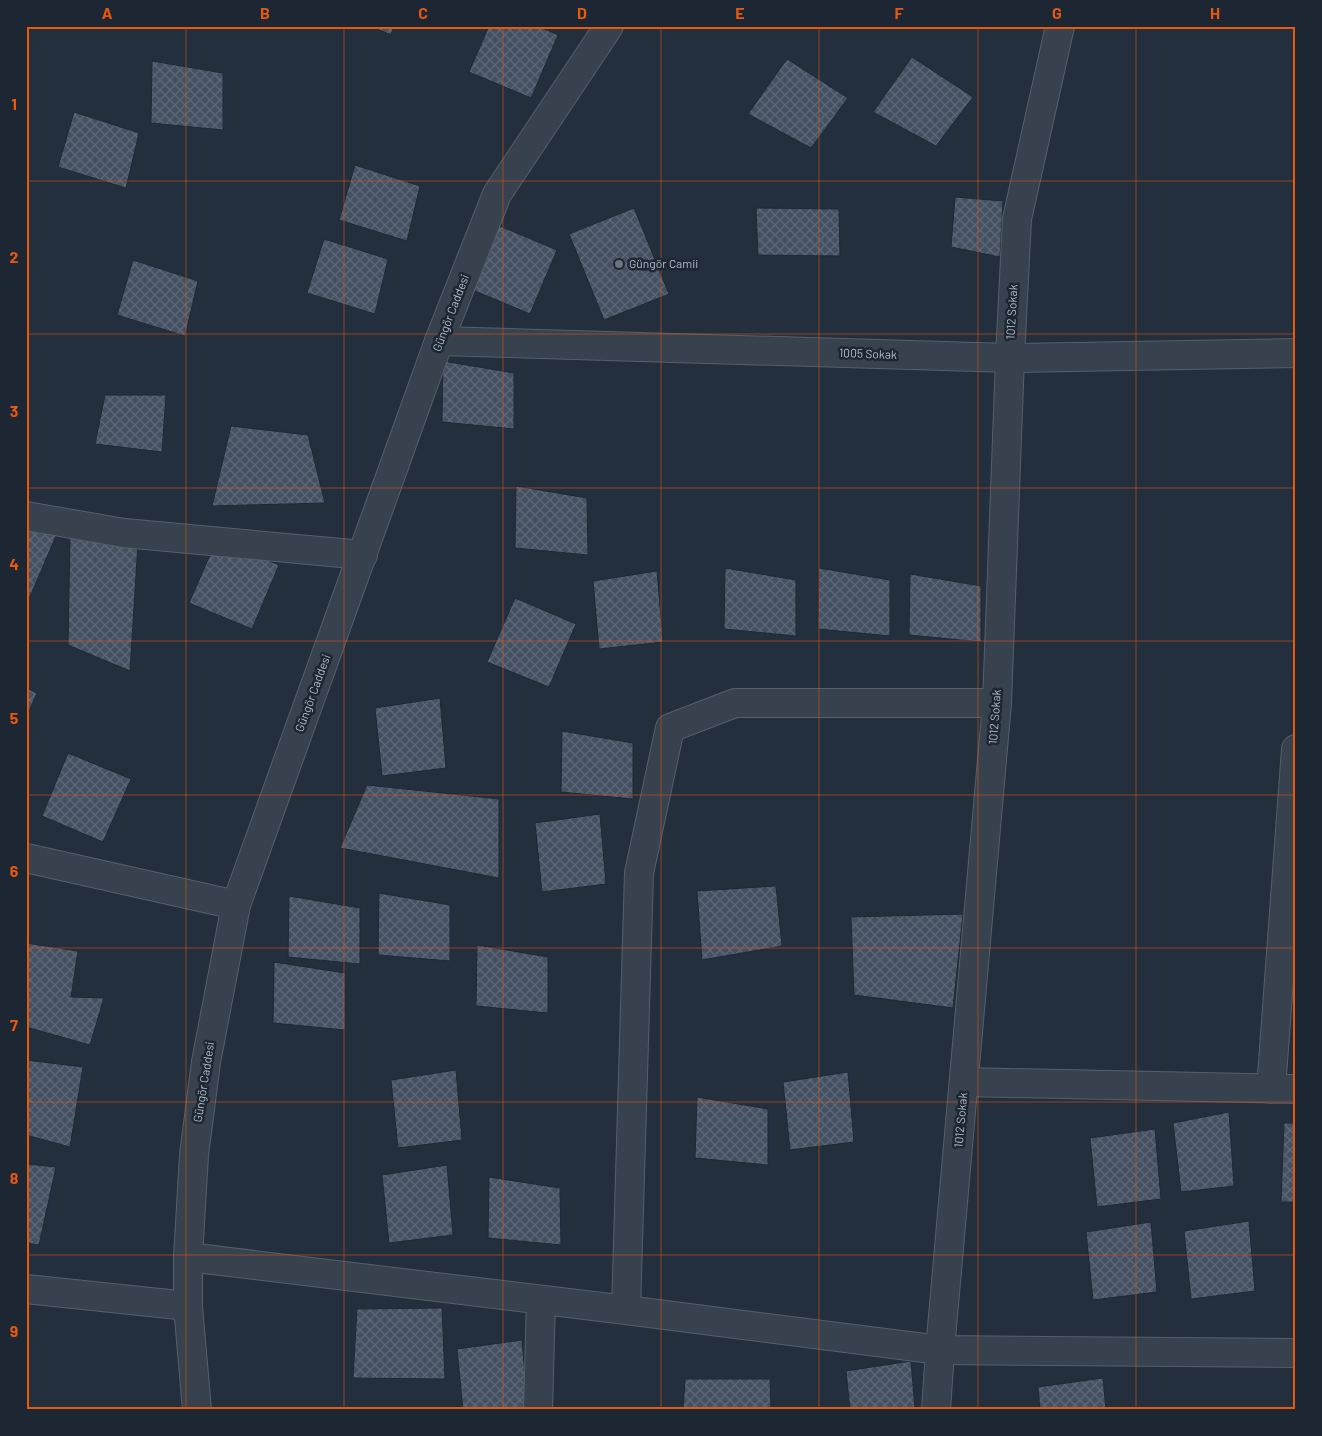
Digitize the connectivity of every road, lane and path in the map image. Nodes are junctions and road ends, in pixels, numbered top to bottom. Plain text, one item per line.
1 (1060, 26) edge
2 (602, 29) edge
3 (440, 341) junction
4 (1296, 353) edge
5 (1010, 358) junction
6 (26, 516) edge
7 (363, 555) junction
8 (997, 703) junction
9 (1296, 749) edge
10 (26, 858) edge
11 (236, 905) junction
12 (964, 1082) junction
13 (1284, 1089) edge
14 (188, 1257) junction
15 (26, 1289) edge
16 (541, 1300) junction
17 (188, 1306) junction
18 (626, 1310) junction
19 (940, 1350) junction
20 (1296, 1353) edge
21 (196, 1410) edge
22 (538, 1410) edge
23 (936, 1410) edge

1 - 5 street, 1012 Sokak
2 - 3 street, Güngör Caddesi
3 - 5 street, 1005 Sokak
3 - 7 street, Güngör Caddesi
4 - 5 street, 1005 Sokak
5 - 8 street, 1012 Sokak
6 - 7 street
7 - 11 street, Güngör Caddesi
8 - 12 street, 1012 Sokak
8 - 18 street
9 - 13 street
10 - 11 street
11 - 14 street, Güngör Caddesi
12 - 13 street
12 - 19 street, 1012 Sokak
14 - 16 street
14 - 17 street, Güngör Caddesi
15 - 17 street
16 - 18 street
16 - 22 street
17 - 21 street, Güngör Caddesi
18 - 19 street
19 - 20 street
19 - 23 street, 1012 Sokak

